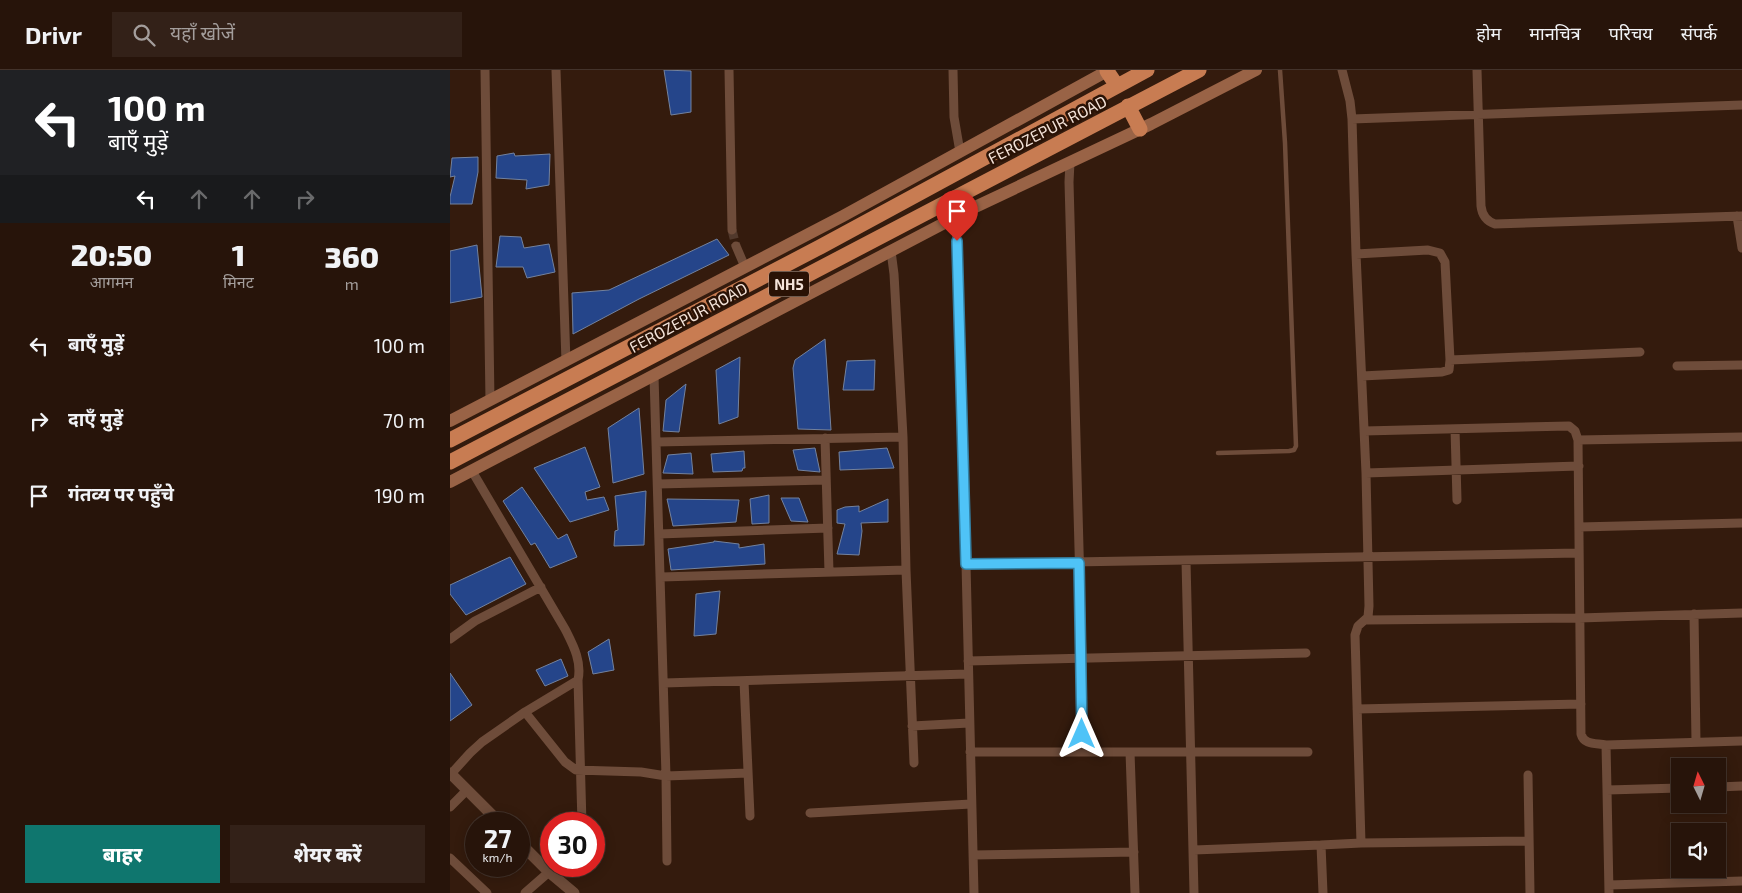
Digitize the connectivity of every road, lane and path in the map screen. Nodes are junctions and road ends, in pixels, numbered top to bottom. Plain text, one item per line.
1 (484, 70) edge
2 (556, 70) edge
3 (729, 70) edge
4 (953, 70) edge
5 (1147, 70) edge
6 (1199, 70) edge
7 (1256, 70) edge
8 (1280, 70) edge
9 (1342, 70) edge
10 (1477, 70) edge
11 (1108, 71) edge
12 (1117, 86) junction
13 (1742, 104) edge
14 (1128, 106) junction
15 (1479, 114) junction
16 (1352, 118) junction
17 (1140, 129) junction
18 (960, 152) junction
19 (1070, 162) junction
20 (1740, 216) edge
21 (956, 217) junction
22 (732, 230) tunnel mouth
23 (736, 246) tunnel mouth
24 (1742, 248) edge
25 (891, 251) junction
26 (1356, 254) junction
27 (746, 267) junction
28 (1640, 352) dead end
29 (1450, 360) junction
30 (566, 362) junction
31 (1742, 364) edge
32 (1678, 366) dead end
33 (654, 376) junction
34 (1362, 376) junction
35 (490, 400) junction
36 (450, 422) edge
37 (1455, 429) junction
38 (1364, 431) junction
39 (1742, 436) edge
40 (903, 437) junction
41 (825, 438) junction
42 (450, 440) edge
43 (1578, 440) junction
44 (657, 442) junction
45 (1218, 453) dead end
46 (450, 462) edge
47 (1579, 466) junction
48 (1456, 470) junction
49 (472, 471) junction
50 (1366, 472) junction
51 (826, 480) junction
52 (450, 482) edge
53 (658, 484) junction
54 (1458, 500) dead end
55 (1742, 523) edge
56 (1579, 527) junction
57 (828, 528) junction
58 (659, 534) junction
59 (1578, 553) junction
60 (1369, 558) junction
61 (1186, 561) junction
62 (1079, 563) junction
63 (966, 564) junction
64 (906, 570) junction
65 (829, 572) junction
66 (660, 577) junction
67 (541, 587) junction
68 (1742, 612) edge
69 (1694, 614) junction
70 (1578, 618) junction
71 (1366, 620) junction
72 (450, 639) edge
73 (1306, 653) dead end
74 (1188, 656) junction
75 (1082, 658) junction
76 (968, 661) junction
77 (968, 674) junction
78 (910, 676) junction
79 (578, 680) junction
80 (744, 681) junction
81 (664, 683) junction
82 (1581, 704) junction
83 (1357, 709) junction
84 (525, 712) junction
85 (970, 723) junction
86 (912, 726) junction
87 (1742, 741) edge
88 (1696, 742) junction
89 (1606, 745) junction
90 (970, 752) junction
91 (1082, 752) junction
92 (1130, 752) junction
93 (1191, 752) junction
94 (1308, 752) dead end
95 (914, 763) dead end
96 (579, 771) junction
97 (450, 774) edge
98 (748, 774) junction
99 (666, 776) junction
100 (1528, 776) dead end
101 (1742, 786) edge
102 (1726, 787) edge
103 (1671, 788) edge
104 (467, 790) junction
105 (1607, 790) junction
106 (972, 804) junction
107 (450, 808) edge
108 (489, 812) edge
109 (581, 812) edge
110 (810, 813) dead end
111 (750, 816) dead end
112 (1528, 842) junction
113 (1361, 843) junction
114 (1322, 845) junction
115 (1194, 850) junction
116 (1134, 852) junction
117 (530, 853) edge
118 (973, 855) junction
119 (450, 858) edge
120 (667, 860) dead end
121 (540, 862) edge
122 (544, 877) edge
123 (556, 877) edge
124 (1742, 881) edge
125 (1609, 889) edge
126 (488, 893) edge
127 (525, 893) edge
128 (574, 893) edge
129 (974, 893) edge
130 (1135, 893) edge
131 (1194, 893) edge
132 (1323, 893) edge
133 (1530, 893) edge

1 - 35 street
2 - 30 street
3 - 22 street
4 - 18 street
5 - 12 highway, NH5
6 - 14 highway, NH5
7 - 17 main road
8 - 45 lane
9 - 16 street
10 - 15 street
11 - 12 highway
11 - 18 main road
12 - 42 highway, FEROZEPUR ROAD / NH5
13 - 15 street
14 - 17 highway
14 - 46 highway, FEROZEPUR ROAD / NH5
15 - 16 street
15 - 20 street
16 - 26 street
17 - 19 main road
18 - 27 main road
19 - 21 main road
19 - 62 street
20 - 24 street
21 - 25 main road
21 - 63 street
23 - 27 street
25 - 33 main road
25 - 40 street
26 - 29 street
26 - 34 street
27 - 30 main road
28 - 29 street
29 - 34 street
30 - 35 main road
31 - 32 street
33 - 44 street
33 - 49 main road
34 - 38 street
35 - 36 main road
37 - 38 street
37 - 43 street
37 - 48 street
38 - 50 street
39 - 43 street
40 - 41 street
40 - 64 street
41 - 44 street
41 - 51 street
43 - 47 street
44 - 53 street
47 - 48 street
47 - 56 street
48 - 50 street
48 - 54 street
49 - 52 main road
49 - 67 street
50 - 60 street
51 - 53 street
51 - 57 street
53 - 58 street
55 - 56 street
56 - 59 street
57 - 58 street
57 - 65 street
58 - 66 street
59 - 60 street
59 - 70 street
60 - 61 street
60 - 71 street
61 - 62 street
61 - 74 street
62 - 63 street
62 - 75 street
63 - 76 street
64 - 65 street
64 - 78 street
65 - 66 street
66 - 81 street
67 - 72 street
67 - 79 street
68 - 69 street
69 - 70 street
69 - 88 street
70 - 71 street
70 - 82 street
71 - 83 street
73 - 74 street
74 - 75 street
74 - 93 street
75 - 76 street
75 - 91 street
76 - 77 street
77 - 78 street
77 - 85 street
78 - 80 street
78 - 86 street
79 - 84 street
79 - 96 street
80 - 81 street
80 - 98 street
81 - 99 street
82 - 83 street
82 - 89 street
83 - 113 street
84 - 96 street
84 - 97 street
85 - 86 street
85 - 90 street
86 - 95 street
87 - 88 street
88 - 89 street
89 - 105 street
90 - 91 street
90 - 106 street
91 - 92 street
92 - 93 street
92 - 116 street
93 - 94 street
93 - 115 street
96 - 99 street
96 - 109 street
97 - 104 street
98 - 99 street
98 - 111 street
99 - 120 street
100 - 112 street
101 - 102 street
103 - 105 street
104 - 107 street
104 - 108 street
105 - 125 street
106 - 110 street
106 - 118 street
112 - 113 street
112 - 133 street
113 - 114 street
114 - 115 street
114 - 132 street
115 - 131 street
116 - 118 street
116 - 130 street
117 - 121 street
118 - 129 street
119 - 126 street
122 - 127 street
123 - 128 street
124 - 125 street

